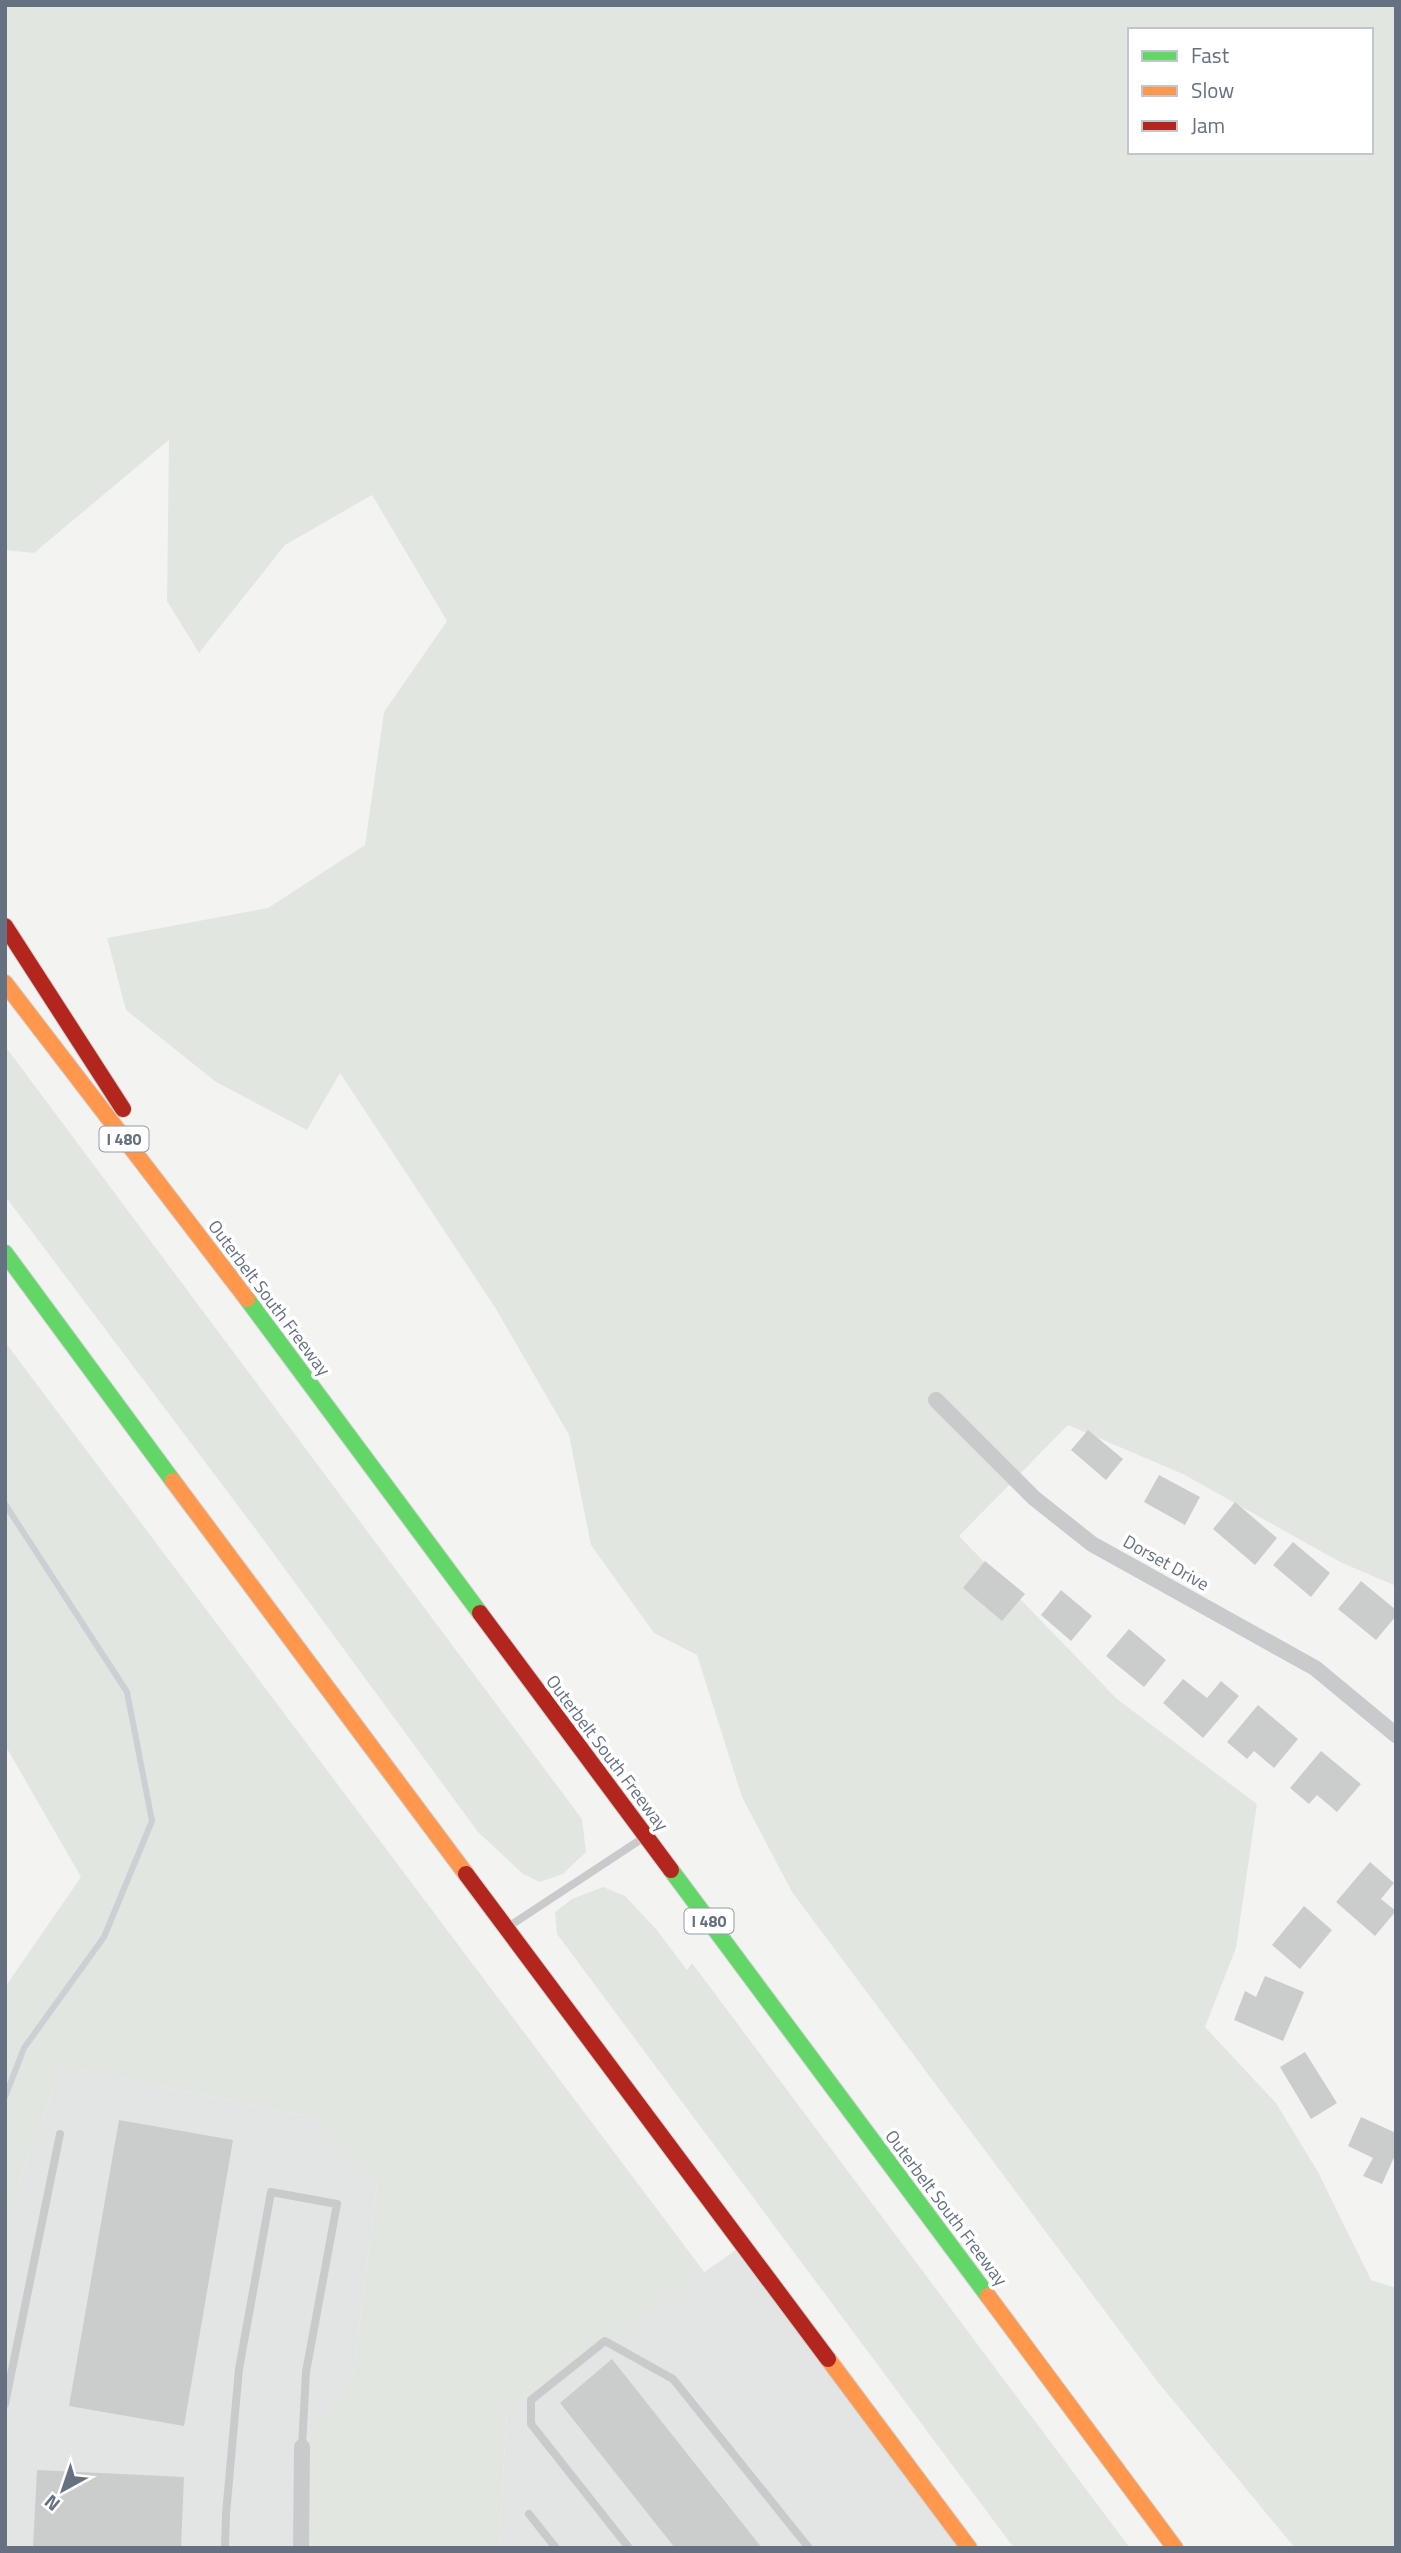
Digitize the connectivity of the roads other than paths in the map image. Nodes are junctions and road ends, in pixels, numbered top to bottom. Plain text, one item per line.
1 (5, 926) edge
2 (5, 983) edge
3 (5, 1253) edge
4 (5, 1276) edge
5 (243, 1294) junction
6 (90, 1371) junction
7 (936, 1400) dead end
8 (1396, 1735) edge
9 (646, 1837) junction
10 (506, 1928) junction
11 (60, 2134) dead end
12 (5, 2404) edge
13 (302, 2447) joint
14 (529, 2514) dead end
15 (225, 2548) edge
16 (301, 2548) edge
17 (556, 2548) edge
18 (629, 2548) edge
19 (809, 2548) edge
20 (969, 2548) edge
21 (1175, 2548) edge

1 - 5 highway
2 - 5 highway, Outerbelt South Freeway / I 480
3 - 6 highway
4 - 6 highway
5 - 9 highway, Outerbelt South Freeway / I 480
6 - 10 highway
7 - 8 street, Dorset Drive
9 - 10 lane
9 - 21 highway, Outerbelt South Freeway / I 480
10 - 20 highway
11 - 12 lane
13 - 15 lane
13 - 16 street
14 - 17 lane
18 - 19 lane

